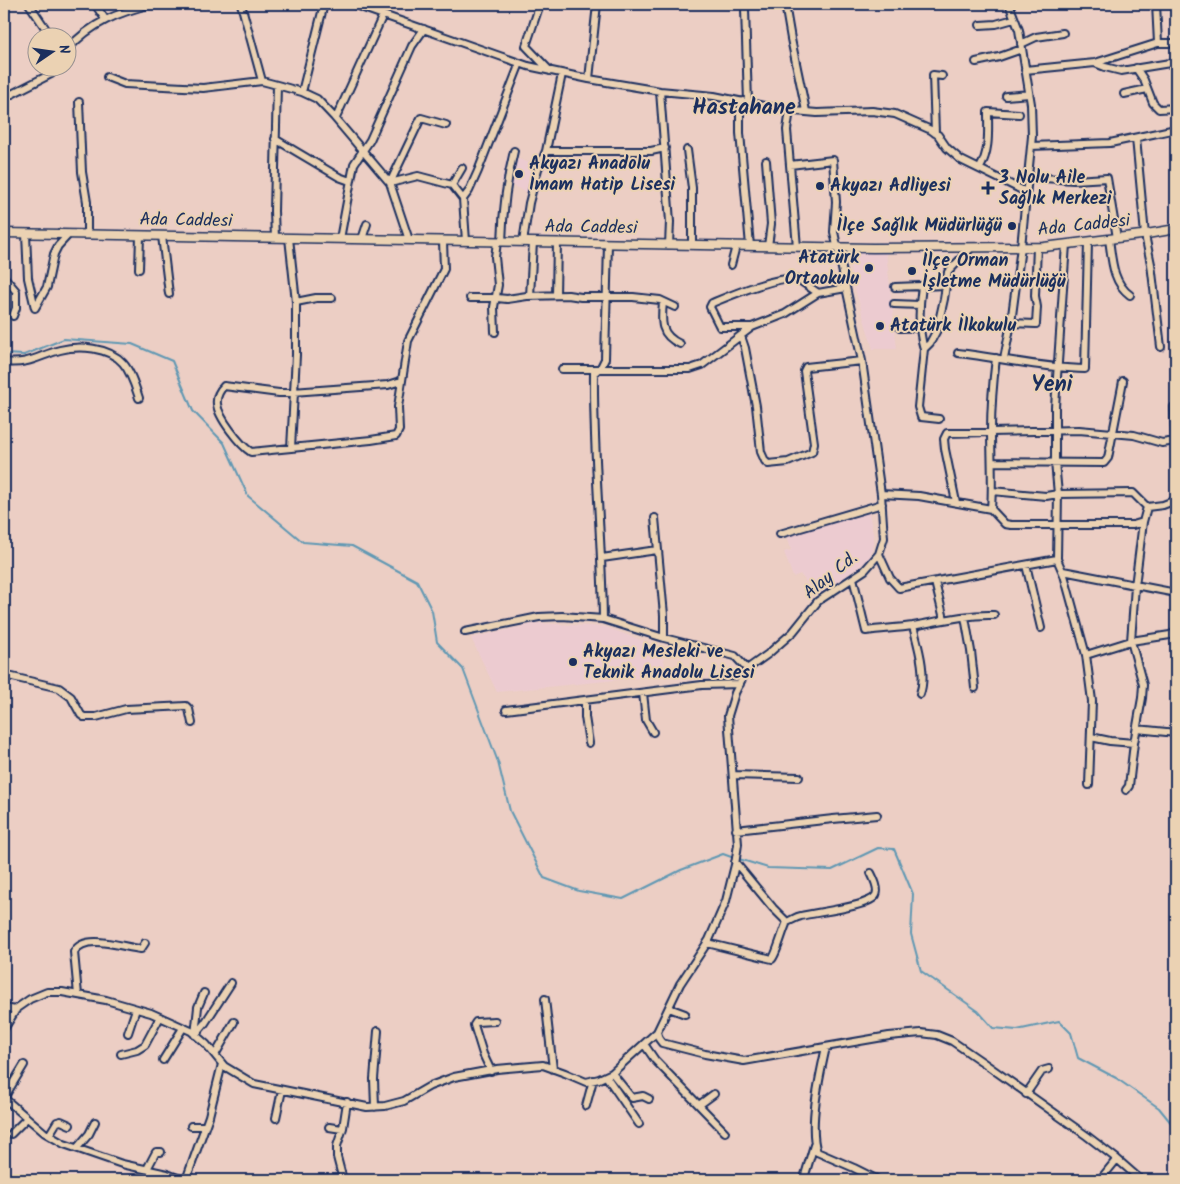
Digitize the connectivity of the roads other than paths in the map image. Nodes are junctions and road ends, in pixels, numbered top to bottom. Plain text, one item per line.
1 (29, 4) edge
2 (95, 4) edge
3 (152, 4) edge
4 (241, 4) edge
5 (324, 4) edge
6 (352, 4) edge
7 (540, 4) edge
8 (596, 4) edge
9 (785, 4) edge
10 (1009, 4) edge
11 (1156, 4) edge
12 (745, 9) dead end
13 (383, 15) junction
14 (105, 19) junction
15 (1014, 19) junction
16 (980, 25) dead end
17 (45, 28) edge
18 (424, 29) junction
19 (1063, 33) dead end
20 (78, 38) edge
21 (1176, 43) edge
22 (1158, 44) junction
23 (1021, 46) junction
24 (976, 62) dead end
25 (1176, 62) edge
26 (520, 63) junction
27 (1095, 63) junction
28 (1136, 68) junction
29 (1025, 70) junction
30 (550, 72) junction
31 (562, 74) junction
32 (942, 76) dead end
33 (107, 77) dead end
34 (44, 78) edge
35 (589, 79) junction
36 (262, 81) junction
37 (277, 85) junction
38 (1147, 89) junction
39 (660, 91) junction
40 (302, 92) junction
41 (1029, 94) junction
42 (1124, 94) dead end
43 (1006, 96) dead end
44 (4, 98) edge
45 (79, 102) dead end
46 (745, 102) junction
47 (1176, 108) edge
48 (790, 110) junction
49 (806, 111) junction
50 (1019, 114) dead end
51 (336, 118) junction
52 (446, 125) dead end
53 (1176, 129) edge
54 (935, 133) junction
55 (1136, 138) junction
56 (275, 139) junction
57 (1031, 146) junction
58 (665, 148) junction
59 (688, 150) dead end
60 (362, 151) junction
61 (514, 151) dead end
62 (546, 151) junction
63 (766, 160) dead end
64 (790, 165) junction
65 (462, 168) dead end
66 (980, 168) junction
67 (1028, 178) junction
68 (350, 181) junction
69 (390, 183) junction
70 (452, 185) junction
71 (1026, 192) junction
72 (463, 199) junction
73 (367, 224) dead end
74 (1176, 229) edge
75 (4, 233) edge
76 (26, 234) junction
77 (69, 234) junction
78 (87, 235) junction
79 (1145, 235) junction
80 (140, 236) junction
81 (162, 236) junction
82 (275, 238) junction
83 (289, 238) junction
84 (340, 239) junction
85 (362, 239) junction
86 (1113, 239) junction
87 (409, 240) junction
88 (443, 241) junction
89 (466, 241) junction
90 (500, 242) junction
91 (522, 242) junction
92 (533, 242) junction
93 (1088, 242) junction
94 (556, 243) junction
95 (608, 244) junction
96 (1066, 244) junction
97 (669, 245) junction
98 (692, 245) junction
99 (736, 246) junction
100 (750, 246) junction
101 (768, 246) junction
102 (797, 247) junction
103 (1021, 247) junction
104 (1037, 247) junction
105 (838, 248) junction
106 (971, 248) junction
107 (731, 266) dead end
108 (139, 269) dead end
109 (4, 277) edge
110 (895, 286) dead end
111 (922, 286) junction
112 (946, 286) junction
113 (846, 288) junction
114 (818, 293) junction
115 (169, 294) dead end
116 (556, 295) junction
117 (1130, 295) dead end
118 (530, 296) junction
119 (607, 297) junction
120 (332, 298) dead end
121 (470, 298) dead end
122 (496, 298) junction
123 (296, 302) junction
124 (663, 302) junction
125 (894, 304) dead end
126 (920, 305) junction
127 (675, 307) dead end
128 (13, 316) dead end
129 (1011, 323) junction
130 (752, 327) junction
131 (921, 327) junction
132 (900, 328) dead end
133 (495, 332) dead end
134 (741, 336) junction
135 (680, 344) dead end
136 (1161, 347) dead end
137 (924, 349) junction
138 (958, 353) dead end
139 (996, 358) junction
140 (1004, 360) junction
141 (862, 361) junction
142 (4, 362) edge
143 (1056, 368) junction
144 (562, 369) dead end
145 (598, 370) junction
146 (401, 381) junction
147 (1124, 381) dead end
148 (294, 392) junction
149 (139, 398) dead end
150 (1174, 407) dead end
151 (939, 418) dead end
152 (1055, 431) junction
153 (991, 432) junction
154 (1114, 432) junction
155 (1175, 440) edge
156 (291, 448) junction
157 (992, 462) junction
158 (1055, 462) junction
159 (1176, 467) edge
160 (992, 491) junction
161 (881, 494) junction
162 (1058, 494) junction
163 (1176, 500) edge
164 (956, 502) junction
165 (882, 504) junction
166 (1147, 507) junction
167 (991, 509) junction
168 (655, 518) dead end
169 (1143, 522) junction
170 (1057, 524) junction
171 (780, 534) dead end
172 (657, 550) junction
173 (879, 554) junction
174 (602, 558) junction
175 (1057, 559) junction
176 (1026, 565) junction
177 (1062, 571) junction
178 (852, 578) junction
179 (935, 582) junction
180 (1135, 586) junction
181 (1176, 593) edge
182 (994, 615) dead end
183 (965, 617) junction
184 (603, 619) junction
185 (944, 619) junction
186 (913, 626) junction
187 (1040, 628) dead end
188 (465, 632) dead end
189 (1176, 632) edge
190 (664, 638) junction
191 (1131, 641) junction
192 (1086, 655) junction
193 (747, 669) junction
194 (4, 675) edge
195 (740, 684) junction
196 (975, 688) dead end
197 (643, 693) junction
198 (920, 694) dead end
199 (585, 700) junction
200 (506, 710) dead end
201 (192, 723) dead end
202 (1137, 729) junction
203 (653, 732) dead end
204 (1176, 733) edge
205 (1091, 737) junction
206 (1134, 742) junction
207 (590, 743) dead end
208 (733, 775) junction
209 (799, 777) dead end
210 (1089, 785) dead end
211 (1126, 790) dead end
212 (877, 815) dead end
213 (736, 830) junction
214 (735, 863) junction
215 (871, 873) dead end
216 (787, 922) junction
217 (145, 943) dead end
218 (707, 943) junction
219 (231, 982) dead end
220 (204, 993) dead end
221 (78, 995) junction
222 (545, 1000) dead end
223 (4, 1008) edge
224 (136, 1008) junction
225 (669, 1008) junction
226 (16, 1010) junction
227 (685, 1014) dead end
228 (160, 1017) junction
229 (495, 1021) dead end
230 (234, 1022) dead end
231 (183, 1028) junction
232 (4, 1029) edge
233 (378, 1031) dead end
234 (657, 1032) junction
235 (128, 1033) dead end
236 (195, 1035) junction
237 (644, 1044) junction
238 (826, 1047) junction
239 (121, 1054) dead end
240 (215, 1055) junction
241 (163, 1060) dead end
242 (222, 1064) junction
243 (24, 1065) dead end
244 (554, 1069) junction
245 (1049, 1069) dead end
246 (491, 1071) junction
247 (609, 1074) junction
248 (593, 1080) junction
249 (282, 1090) junction
250 (714, 1094) dead end
251 (1026, 1094) junction
252 (4, 1098) edge
253 (649, 1099) dead end
254 (347, 1102) junction
255 (699, 1105) junction
256 (586, 1106) dead end
257 (375, 1107) junction
258 (27, 1118) junction
259 (276, 1118) dead end
260 (95, 1122) dead end
261 (638, 1124) dead end
262 (70, 1125) dead end
263 (192, 1126) dead end
264 (205, 1126) junction
265 (329, 1127) dead end
266 (342, 1130) junction
267 (725, 1132) dead end
268 (11, 1134) dead end
269 (49, 1135) junction
270 (814, 1144) junction
271 (77, 1148) junction
272 (161, 1152) dead end
273 (1117, 1159) junction
274 (147, 1170) junction
275 (805, 1175) dead end
276 (182, 1180) edge
277 (344, 1180) edge
278 (878, 1180) edge
279 (1100, 1180) edge
280 (1141, 1180) edge

1 - 17 street
2 - 14 street
3 - 14 street
4 - 36 street
5 - 40 street
6 - 13 street
7 - 30 street
8 - 35 street
9 - 49 street
10 - 15 street
11 - 22 street
12 - 46 street
13 - 18 street
13 - 51 street
14 - 20 street
15 - 16 street
15 - 23 street
18 - 26 street
18 - 60 street
19 - 23 street
21 - 22 street
22 - 27 street
23 - 24 street
23 - 29 street
25 - 28 street
26 - 30 street
26 - 72 street
27 - 28 street
27 - 29 street
28 - 38 street
29 - 41 street
30 - 31 street
31 - 35 street
31 - 62 street
32 - 54 street
33 - 36 street
34 - 44 street
35 - 39 street
36 - 37 street
37 - 40 street
37 - 56 street
38 - 42 street
38 - 47 street
39 - 46 street
39 - 58 street
40 - 51 street
41 - 43 street
41 - 57 street
45 - 78 street
46 - 48 street
46 - 100 street
48 - 49 street
48 - 64 street
49 - 54 street
50 - 66 street
51 - 60 street
52 - 69 street
53 - 55 street
54 - 66 street
55 - 57 street
55 - 79 street
56 - 68 street
56 - 82 street
57 - 67 street
58 - 62 street
58 - 97 street
59 - 98 street
60 - 68 street
60 - 69 street
61 - 90 street
62 - 91 street
63 - 101 street
64 - 102 street
64 - 105 street, Alay Cd.
65 - 70 street
66 - 71 street
67 - 71 street
67 - 86 street
68 - 84 street
69 - 70 street
69 - 87 street
70 - 72 street
71 - 103 street
72 - 89 street
73 - 85 street
74 - 79 main road, Ada Caddesi
75 - 76 main road, Ada Caddesi
76 - 77 main road, Ada Caddesi
76 - 77 street
77 - 78 main road, Ada Caddesi
78 - 80 main road, Ada Caddesi
79 - 86 main road, Ada Caddesi
79 - 136 street
80 - 81 main road, Ada Caddesi
80 - 108 street
81 - 82 main road, Ada Caddesi
81 - 115 street
82 - 83 main road, Ada Caddesi
83 - 84 main road, Ada Caddesi
83 - 123 street
84 - 85 main road, Ada Caddesi
85 - 87 main road, Ada Caddesi
86 - 93 main road, Ada Caddesi
86 - 117 street
87 - 88 main road, Ada Caddesi
88 - 89 main road, Ada Caddesi
88 - 146 street
89 - 90 main road, Ada Caddesi
90 - 91 main road, Ada Caddesi
90 - 122 street
91 - 92 main road, Ada Caddesi
92 - 94 main road, Ada Caddesi
92 - 118 street
93 - 96 main road, Ada Caddesi
93 - 143 street
94 - 95 main road, Ada Caddesi
94 - 116 street
95 - 97 main road, Ada Caddesi
95 - 119 street
96 - 104 main road, Ada Caddesi
96 - 143 street
97 - 98 main road, Ada Caddesi
98 - 99 main road, Ada Caddesi
99 - 100 main road, Ada Caddesi
99 - 107 street
100 - 101 main road, Ada Caddesi
101 - 102 main road, Ada Caddesi
102 - 105 main road, Ada Caddesi
103 - 104 main road, Ada Caddesi
103 - 106 main road, Ada Caddesi
103 - 129 street
104 - 129 street
105 - 106 main road, Ada Caddesi
105 - 113 street, Alay Cd.
106 - 112 street
109 - 128 street
110 - 111 street
111 - 112 street
111 - 126 street
112 - 137 street
113 - 114 street
113 - 141 street, Alay Cd.
114 - 130 street
114 - 130 street
116 - 118 street
116 - 119 street
118 - 122 street
119 - 124 street
119 - 145 street
120 - 123 street
121 - 122 street
122 - 133 street
123 - 148 street
124 - 127 street
124 - 135 street
125 - 126 street
126 - 131 street
129 - 140 street
130 - 134 street
131 - 132 street
131 - 137 street
134 - 141 street
134 - 145 street
137 - 151 street
138 - 139 street
139 - 140 street
139 - 153 street
140 - 143 street
141 - 161 street, Alay Cd.
142 - 149 street
143 - 152 street
144 - 145 street
145 - 174 street
146 - 148 street
146 - 156 street
147 - 154 street
148 - 156 street
148 - 156 street
150 - 155 street
152 - 153 street
152 - 154 street
152 - 158 street
153 - 157 street
153 - 164 street
154 - 155 street
154 - 158 street
155 - 159 street
157 - 158 street
157 - 160 street
158 - 162 street
160 - 162 street
160 - 167 street
161 - 164 street
161 - 165 street, Alay Cd.
162 - 166 street
162 - 170 street
163 - 166 street
164 - 167 street
165 - 171 street
165 - 173 street, Alay Cd.
166 - 169 street
167 - 170 street
168 - 172 street
169 - 170 street
169 - 180 street
170 - 175 street
172 - 174 street
172 - 190 street
173 - 178 street, Alay Cd.
173 - 179 street
174 - 184 street
175 - 176 street
175 - 177 street
176 - 179 street
176 - 187 street
177 - 180 street
177 - 192 street
178 - 186 street
178 - 193 street, Alay Cd.
179 - 185 street
180 - 181 street
180 - 191 street
182 - 183 street
183 - 185 street
183 - 196 street
184 - 188 street
184 - 190 street
185 - 186 street
186 - 198 street
189 - 191 street
190 - 193 street
191 - 192 street
191 - 202 street
192 - 205 street
193 - 195 street, Alay Cd.
194 - 201 street
195 - 197 street
195 - 208 street, Alay Cd.
197 - 199 street
197 - 203 street
199 - 200 street
199 - 207 street
202 - 204 street
202 - 206 street
205 - 206 street
205 - 210 street
206 - 211 street
208 - 209 street
208 - 213 street, Alay Cd.
212 - 213 street
213 - 214 street, Alay Cd.
214 - 216 street
214 - 218 street, Alay Cd.
215 - 216 street
216 - 218 street
217 - 221 street
218 - 225 street, Alay Cd.
219 - 236 street
220 - 236 street
221 - 224 street
221 - 226 street
222 - 244 street
223 - 226 street
224 - 228 street
224 - 235 street
225 - 227 street
225 - 234 street, Alay Cd.
226 - 232 street
228 - 231 street
228 - 239 street
229 - 246 street
230 - 240 street
231 - 236 street
231 - 241 street
233 - 257 street
234 - 237 street
234 - 238 street
236 - 240 street
237 - 247 street
237 - 255 street
238 - 251 street
238 - 270 street
240 - 242 street
242 - 249 street
242 - 264 street
243 - 252 street
244 - 246 street
244 - 248 street
245 - 251 street
246 - 257 street
247 - 248 street
247 - 253 street
247 - 261 street
248 - 256 street
249 - 254 street
249 - 259 street
250 - 255 street
251 - 273 street
252 - 258 street
254 - 257 street
254 - 266 street
255 - 267 street
258 - 268 street
258 - 269 street
260 - 271 street
262 - 269 street
263 - 264 street
264 - 276 street
265 - 266 street
266 - 277 street
269 - 271 street
270 - 275 street
270 - 278 street
271 - 274 street
272 - 274 street
273 - 279 street
273 - 280 street
274 - 276 street

